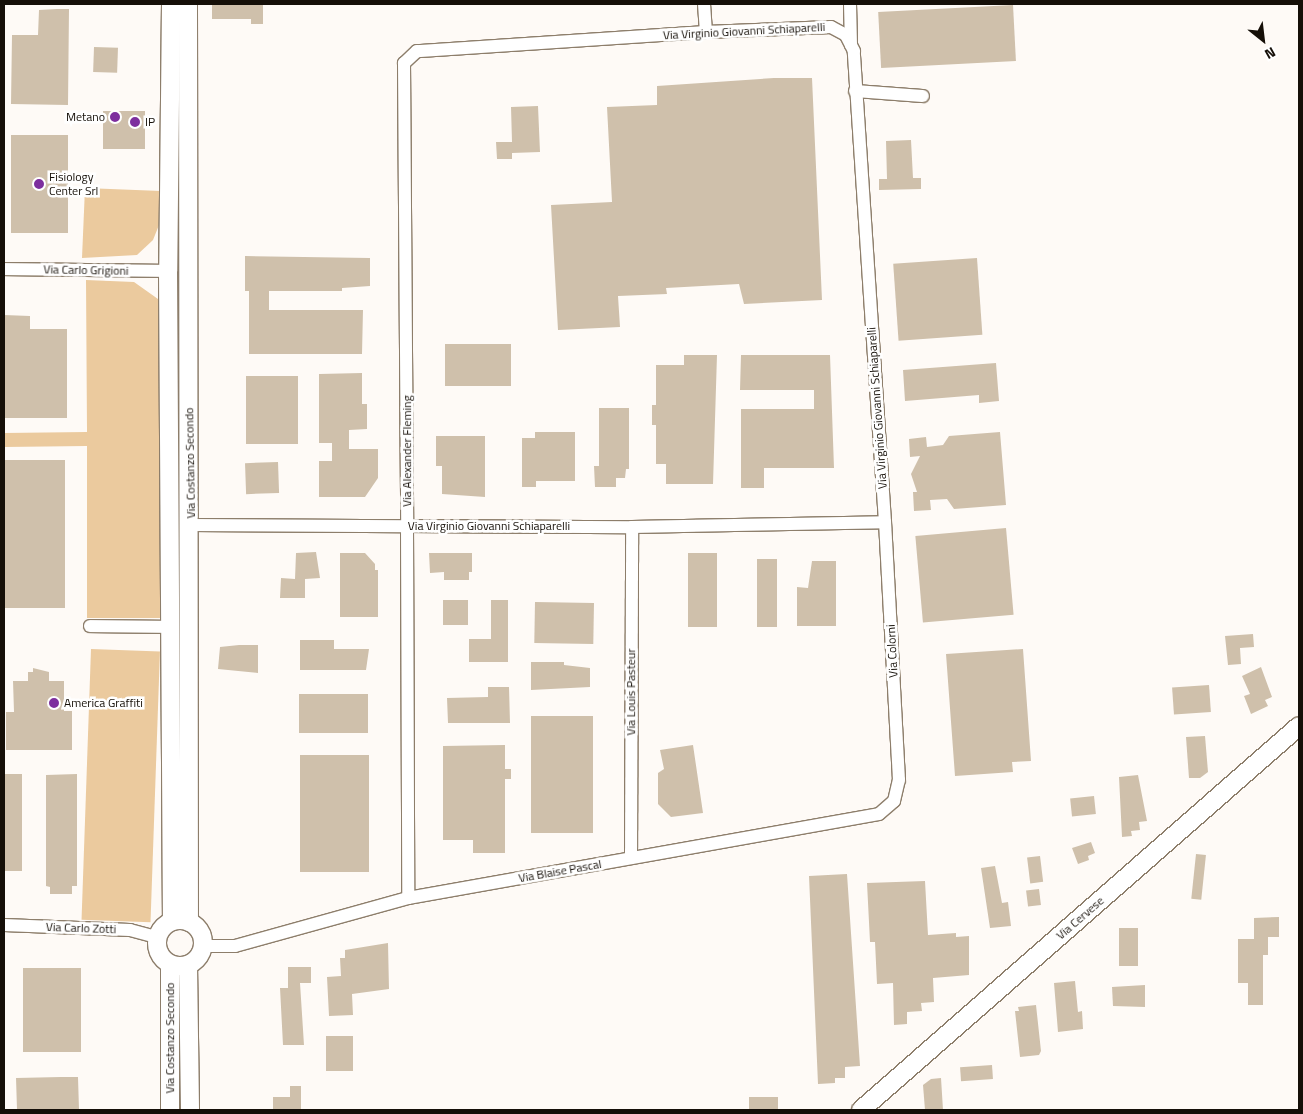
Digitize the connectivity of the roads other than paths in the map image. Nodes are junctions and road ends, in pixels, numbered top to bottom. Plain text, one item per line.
1 (172, 4) edge
2 (188, 4) edge
3 (704, 4) edge
4 (850, 4) edge
5 (706, 32) junction
6 (851, 45) junction
7 (404, 64) joint
8 (855, 91) junction
9 (923, 96) dead end
10 (4, 269) edge
11 (168, 271) junction
12 (885, 522) junction
13 (191, 525) junction
14 (407, 526) junction
15 (632, 527) junction
16 (90, 626) dead end
17 (172, 627) junction
18 (1299, 726) edge
19 (899, 780) joint
20 (631, 858) junction
21 (408, 898) junction
22 (181, 922) junction
23 (4, 925) edge
24 (157, 937) junction
25 (203, 946) junction
26 (170, 965) junction
27 (188, 965) junction
28 (170, 1110) edge
29 (190, 1110) edge
30 (861, 1110) edge

1 - 11 street, Via Costanzo Secondo
2 - 13 street, Via Costanzo Secondo
3 - 5 street
4 - 6 street
5 - 6 street, Via Virginio Giovanni Schiaparelli
5 - 7 street, Via Virginio Giovanni Schiaparelli
6 - 8 street, Via Virginio Giovanni Schiaparelli
7 - 14 street, Via Alexander Fleming
8 - 9 street
8 - 12 street, Via Virginio Giovanni Schiaparelli
10 - 11 street, Via Carlo Grigioni
11 - 17 street, Via Costanzo Secondo
12 - 15 street, Via Virginio Giovanni Schiaparelli
12 - 19 street, Via Colorni
13 - 14 street, Via Virginio Giovanni Schiaparelli
13 - 22 street, Via Costanzo Secondo
14 - 15 street, Via Virginio Giovanni Schiaparelli
14 - 21 street, Via Alexander Fleming
15 - 20 street, Via Louis Pasteur
16 - 17 street
17 - 22 street, Via Costanzo Secondo
18 - 30 street, Via Cervese
19 - 20 street, Via Blaise Pascal
20 - 21 street, Via Blaise Pascal
21 - 25 street, Via Blaise Pascal
22 - 24 street
22 - 25 street
23 - 24 street, Via Carlo Zotti
24 - 26 street
25 - 27 street
26 - 27 street
26 - 28 street, Via Costanzo Secondo
27 - 29 street, Via Costanzo Secondo

